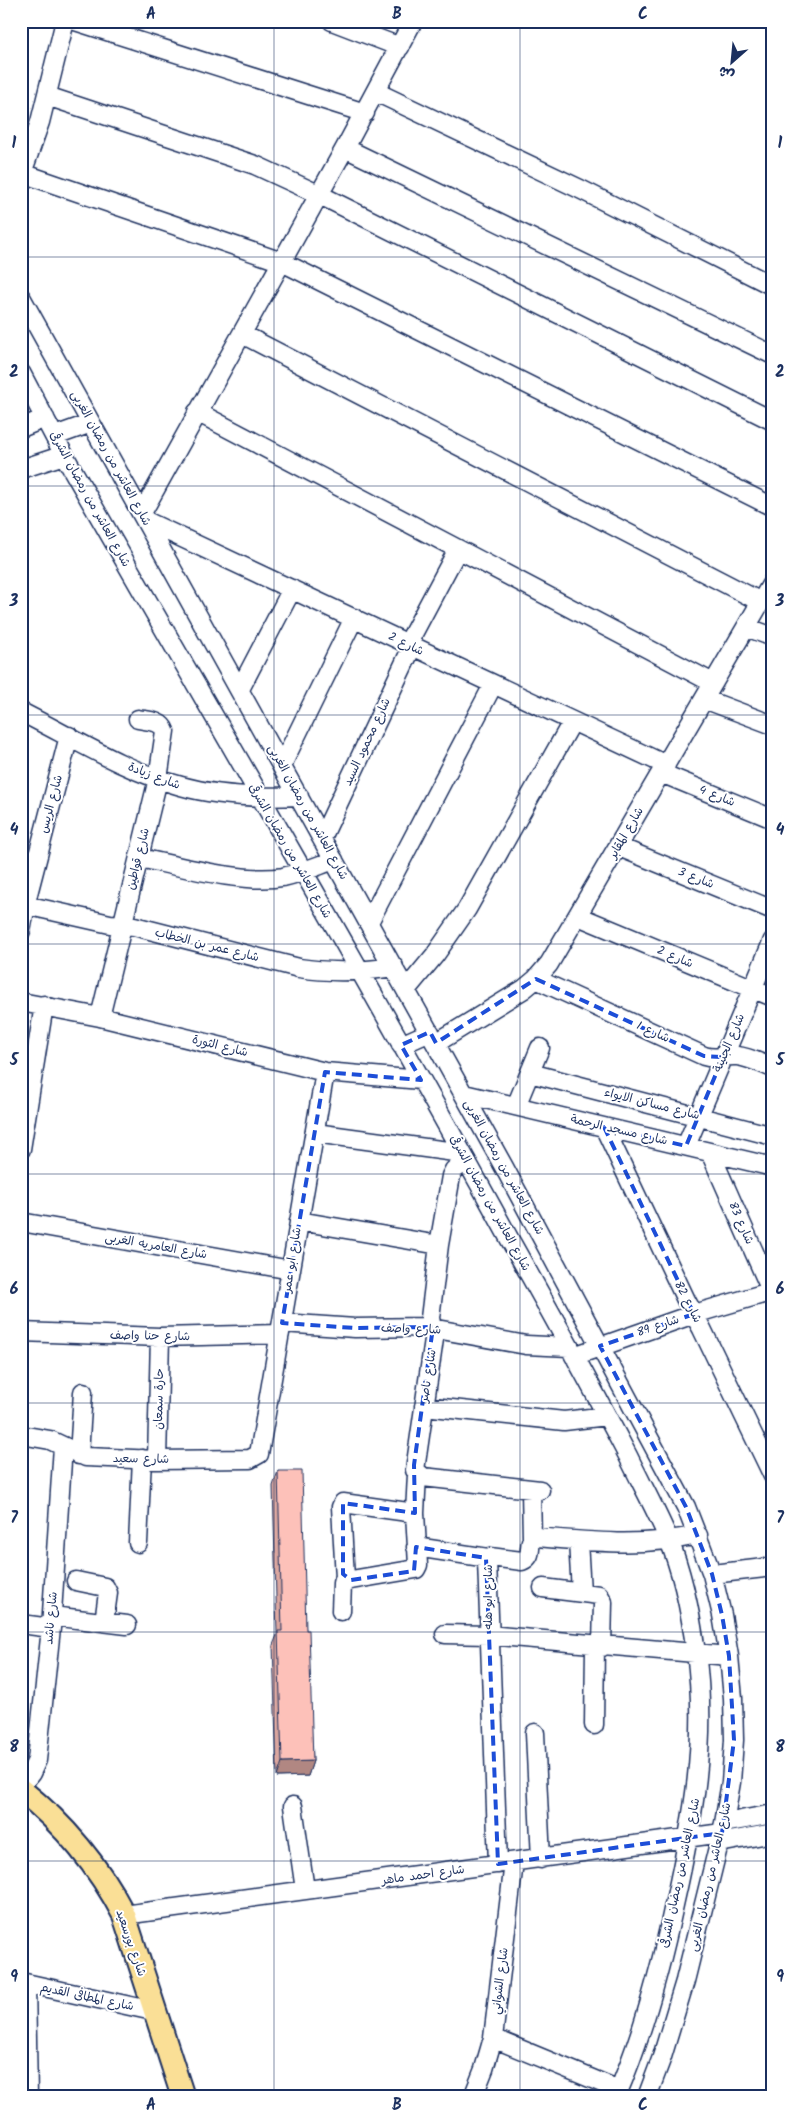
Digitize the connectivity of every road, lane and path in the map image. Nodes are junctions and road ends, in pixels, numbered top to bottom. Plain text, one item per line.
1 (65, 21) edge
2 (75, 21) edge
3 (332, 21) edge
4 (413, 21) edge
5 (400, 47) junction
6 (376, 92) junction
7 (47, 96) junction
8 (364, 113) junction
9 (345, 148) junction
10 (22, 174) edge
11 (320, 195) junction
12 (282, 262) junction
13 (773, 286) edge
14 (21, 297) edge
15 (242, 334) junction
16 (773, 355) edge
17 (21, 373) edge
18 (26, 393) edge
19 (197, 412) junction
20 (45, 418) junction
21 (91, 422) junction
22 (773, 422) edge
23 (21, 428) edge
24 (55, 436) junction
25 (64, 455) junction
26 (21, 469) edge
27 (773, 507) edge
28 (144, 517) junction
29 (458, 549) junction
30 (773, 581) edge
31 (292, 589) junction
32 (761, 602) junction
33 (354, 618) junction
34 (746, 627) junction
35 (773, 637) edge
36 (409, 646) junction
37 (714, 683) junction
38 (492, 685) junction
39 (240, 689) junction
40 (704, 699) junction
41 (21, 712) edge
42 (138, 719) dead end
43 (572, 722) junction
44 (773, 726) edge
45 (69, 736) junction
46 (282, 764) junction
47 (664, 769) junction
48 (158, 779) junction
49 (299, 796) junction
50 (260, 798) junction
51 (773, 819) edge
52 (322, 838) junction
53 (619, 847) junction
54 (139, 858) junction
55 (334, 860) junction
56 (302, 872) junction
57 (23, 904) edge
58 (773, 910) edge
59 (578, 916) junction
60 (369, 922) junction
61 (122, 926) junction
62 (21, 931) edge
63 (773, 940) edge
64 (394, 967) junction
65 (359, 972) junction
66 (536, 979) junction
67 (752, 989) junction
68 (406, 990) junction
69 (773, 997) edge
70 (21, 1002) edge
71 (44, 1005) junction
72 (100, 1017) junction
73 (433, 1038) junction
74 (400, 1044) junction
75 (540, 1048) dead end
76 (723, 1057) junction
77 (773, 1068) edge
78 (325, 1072) junction
79 (530, 1073) junction
80 (420, 1080) junction
81 (26, 1094) edge
82 (464, 1094) junction
83 (516, 1106) junction
84 (699, 1116) junction
85 (604, 1127) junction
86 (315, 1134) junction
87 (773, 1136) edge
88 (686, 1146) junction
89 (21, 1149) edge
90 (710, 1152) junction
91 (464, 1156) junction
92 (504, 1166) junction
93 (773, 1167) edge
94 (478, 1181) junction
95 (299, 1221) junction
96 (21, 1222) edge
97 (439, 1244) junction
98 (291, 1270) junction
99 (772, 1292) edge
100 (694, 1314) junction
101 (281, 1328) junction
102 (432, 1328) junction
103 (21, 1332) edge
104 (160, 1337) junction
105 (600, 1346) junction
106 (571, 1351) junction
107 (83, 1392) dead end
108 (424, 1406) junction
109 (607, 1416) junction
110 (21, 1435) edge
111 (63, 1446) junction
112 (261, 1449) joint
113 (79, 1455) junction
114 (150, 1460) junction
115 (418, 1474) junction
116 (773, 1476) edge
117 (415, 1513) junction
118 (698, 1535) junction
119 (532, 1539) junction
120 (578, 1541) junction
121 (670, 1541) junction
122 (138, 1543) dead end
123 (416, 1547) junction
124 (488, 1558) junction
125 (773, 1567) edge
126 (712, 1574) junction
127 (345, 1578) junction
128 (76, 1581) dead end
129 (543, 1588) dead end
130 (581, 1592) junction
131 (341, 1611) dead end
132 (52, 1622) junction
133 (104, 1622) junction
134 (21, 1624) edge
135 (127, 1625) dead end
136 (445, 1634) dead end
137 (488, 1635) junction
138 (599, 1646) junction
139 (696, 1654) junction
140 (729, 1656) junction
141 (594, 1725) dead end
142 (535, 1733) dead end
143 (21, 1786) edge
144 (21, 1790) edge
145 (293, 1806) dead end
146 (773, 1814) edge
147 (722, 1833) junction
148 (773, 1834) edge
149 (690, 1838) junction
150 (541, 1858) junction
151 (506, 1863) junction
152 (305, 1890) junction
153 (124, 1915) junction
154 (24, 1983) edge
155 (154, 2010) junction
156 (493, 2038) junction
157 (618, 2093) edge
158 (21, 2094) edge
159 (28, 2097) edge
160 (183, 2097) edge
161 (473, 2097) edge
162 (647, 2097) edge

1 - 7 street
2 - 8 street
3 - 5 street
4 - 5 street
5 - 6 street
6 - 8 street
6 - 13 street
7 - 10 street
7 - 11 street
8 - 9 street
9 - 11 street
9 - 16 street
10 - 12 street
11 - 12 street
11 - 22 street
12 - 15 street
12 - 27 street
14 - 21 street, شارع العاشر من رمضان الغربى
15 - 19 street
15 - 32 street
17 - 18 street, شارع العاشر من رمضان الشرقى
18 - 20 street, شارع العاشر من رمضان الشرقى
19 - 28 street
19 - 29 street
20 - 23 street
20 - 24 street, شارع العاشر من رمضان الشرقى
21 - 24 street
21 - 28 street, شارع العاشر من رمضان الغربى
24 - 25 street, شارع العاشر من رمضان الشرقى
25 - 26 street
25 - 50 street, شارع العاشر من رمضان الشرقى
28 - 31 street, شارع 2
28 - 39 street, شارع العاشر من رمضان الغربى
29 - 36 street, شارع محمود السيد
29 - 37 street
30 - 32 street, شارع المقابر
31 - 33 street, شارع 2
31 - 39 street
32 - 34 street, شارع المقابر
33 - 36 street, شارع 2
33 - 46 street
34 - 35 street
34 - 37 street, شارع المقابر
36 - 38 street, شارع 2
36 - 52 street, شارع محمود السيد
37 - 40 street, شارع المقابر
38 - 43 street, شارع 2
38 - 60 street
39 - 46 street, شارع العاشر من رمضان الغربى
40 - 44 street
40 - 47 street, شارع المقابر
41 - 45 street, شارع زيادة
42 - 48 street, شارع قواطين
43 - 47 street, شارع 2
43 - 68 street
45 - 48 street, شارع زيادة
45 - 57 street, شارع الريس
46 - 49 street, شارع العاشر من رمضان الغربى
47 - 51 street, شارع 4
47 - 53 street, شارع المقابر
48 - 50 street, شارع زيادة
48 - 54 street, شارع قواطين
49 - 50 street, شارع زيادة
49 - 52 street, شارع العاشر من رمضان الغربى
50 - 56 street, شارع العاشر من رمضان الشرقى
52 - 55 street, شارع العاشر من رمضان الغربى
53 - 58 street, شارع 3
53 - 59 street, شارع المقابر
54 - 56 street
54 - 61 street, شارع قواطين
55 - 56 street
55 - 60 street, شارع العاشر من رمضان الغربى
56 - 65 street, شارع العاشر من رمضان الشرقى
57 - 61 street, شارع عمر بن الخطاب
57 - 62 street, شارع الريس
59 - 66 street, شارع المقابر
59 - 67 street, شارع 2
60 - 64 street, شارع العاشر من رمضان الغربى
61 - 65 street, شارع عمر بن الخطاب
61 - 72 street, شارع قواطين
63 - 67 street, شارع الجنينة
64 - 65 street, شارع عمر بن الخطاب
64 - 68 street, شارع العاشر من رمضان الغربى
65 - 74 street, شارع العاشر من رمضان الشرقى
66 - 73 street, شارع المقابر
66 - 76 street, شارع 1
67 - 69 street, شارع 2
67 - 76 street, شارع الجنينة
68 - 73 street, شارع العاشر من رمضان الغربى
70 - 71 street, شارع الثورة
71 - 72 street, شارع الثورة
71 - 81 street
72 - 78 street, شارع الثورة
73 - 74 street, شارع المقابر
73 - 82 street, شارع العاشر من رمضان الغربى
74 - 80 street, شارع العاشر من رمضان الشرقى
75 - 79 street
76 - 77 street, شارع 1
76 - 84 street, شارع الجنينة
78 - 80 street, شارع الثورة
78 - 86 street, شارع ابو عمر
79 - 83 street
79 - 84 street, شارع مساكن الايواء
80 - 91 street, شارع العاشر من رمضان الشرقى
81 - 89 street
82 - 83 street, شارع مسجد الرحمة
82 - 92 street, شارع العاشر من رمضان الغربى
83 - 85 street, شارع مسجد الرحمة
84 - 87 street, شارع مساكن الايواء
84 - 88 street, شارع الجنينة
85 - 88 street, شارع مسجد الرحمة
85 - 100 street, شارع 82
86 - 91 street
86 - 95 street, شارع ابو عمر
88 - 90 street, شارع مسجد الرحمة
90 - 93 street, شارع مسجد الرحمة
90 - 99 street, شارع 83
91 - 94 street, شارع العاشر من رمضان الشرقى
91 - 97 street, شارع ناصر
92 - 94 street
92 - 105 street, شارع العاشر من رمضان الغربى
94 - 106 street, شارع العاشر من رمضان الشرقى
95 - 97 street
95 - 98 street, شارع ابو عمر
96 - 98 street, شارع العامريه الغربى
97 - 102 street, شارع ناصر
98 - 101 street, شارع ابو عمر
99 - 100 street, شارع 89
100 - 105 street, شارع 89
100 - 116 street, شارع 82
101 - 102 street, شارع واصف
101 - 104 street, شارع حنا واصف
101 - 112 street, شارع ابو عمر
102 - 106 street, شارع واصف
102 - 108 street, شارع ناصر
103 - 104 street, شارع حنا واصف
104 - 114 street, حارة سمعان
105 - 106 street, شارع 89
105 - 118 street, شارع العاشر من رمضان الغربى
106 - 109 street, شارع العاشر من رمضان الشرقى
107 - 113 street
108 - 109 street
108 - 115 street, شارع ناصر
109 - 121 street, شارع العاشر من رمضان الشرقى
110 - 111 street, شارع سعيد
111 - 113 street, شارع سعيد
111 - 132 street, شارع ناشد
112 - 114 street, شارع سعيد
113 - 114 street, شارع سعيد
114 - 122 street, حارة سمعان
115 - 117 street, شارع ناصر
115 - 119 street
117 - 123 street, شارع ناصر
117 - 127 street
118 - 121 street
118 - 126 street, شارع العاشر من رمضان الغربى
119 - 120 street
119 - 124 street, شارع ابو هله
120 - 121 street
120 - 130 street
121 - 139 street, شارع العاشر من رمضان الشرقى
123 - 124 street
123 - 127 street, شارع ناصر
124 - 137 street, شارع ابو هله
125 - 126 street
126 - 140 street, شارع العاشر من رمضان الغربى
127 - 131 street
128 - 133 street
129 - 130 street
130 - 138 street
132 - 133 street
132 - 134 street
132 - 143 street, شارع ناشد
133 - 135 street
136 - 137 street
137 - 138 street
137 - 151 street, شارع ابو هله
138 - 139 street
138 - 141 street
139 - 140 street
139 - 149 street, شارع العاشر من رمضان الشرقى
140 - 147 street, شارع العاشر من رمضان الغربى
142 - 150 street
144 - 153 main road, شارع بورسعيد
145 - 152 street
146 - 147 street, شارع احمد ماهر
147 - 148 street, شارع احمد ماهر
147 - 149 street, شارع احمد ماهر
147 - 162 street, شارع العاشر من رمضان الغربى
149 - 150 street, شارع احمد ماهر
149 - 157 street, شارع العاشر من رمضان الشرقى
150 - 151 street, شارع احمد ماهر
151 - 152 street, شارع احمد ماهر
151 - 156 street, شارع الشواني
152 - 153 street, شارع احمد ماهر
153 - 155 main road, شارع بورسعيد
154 - 155 street, شارع المطافى القديم
154 - 159 street
155 - 160 main road, شارع بورسعيد
156 - 157 street
156 - 161 street, شارع الشواني
158 - 159 street

